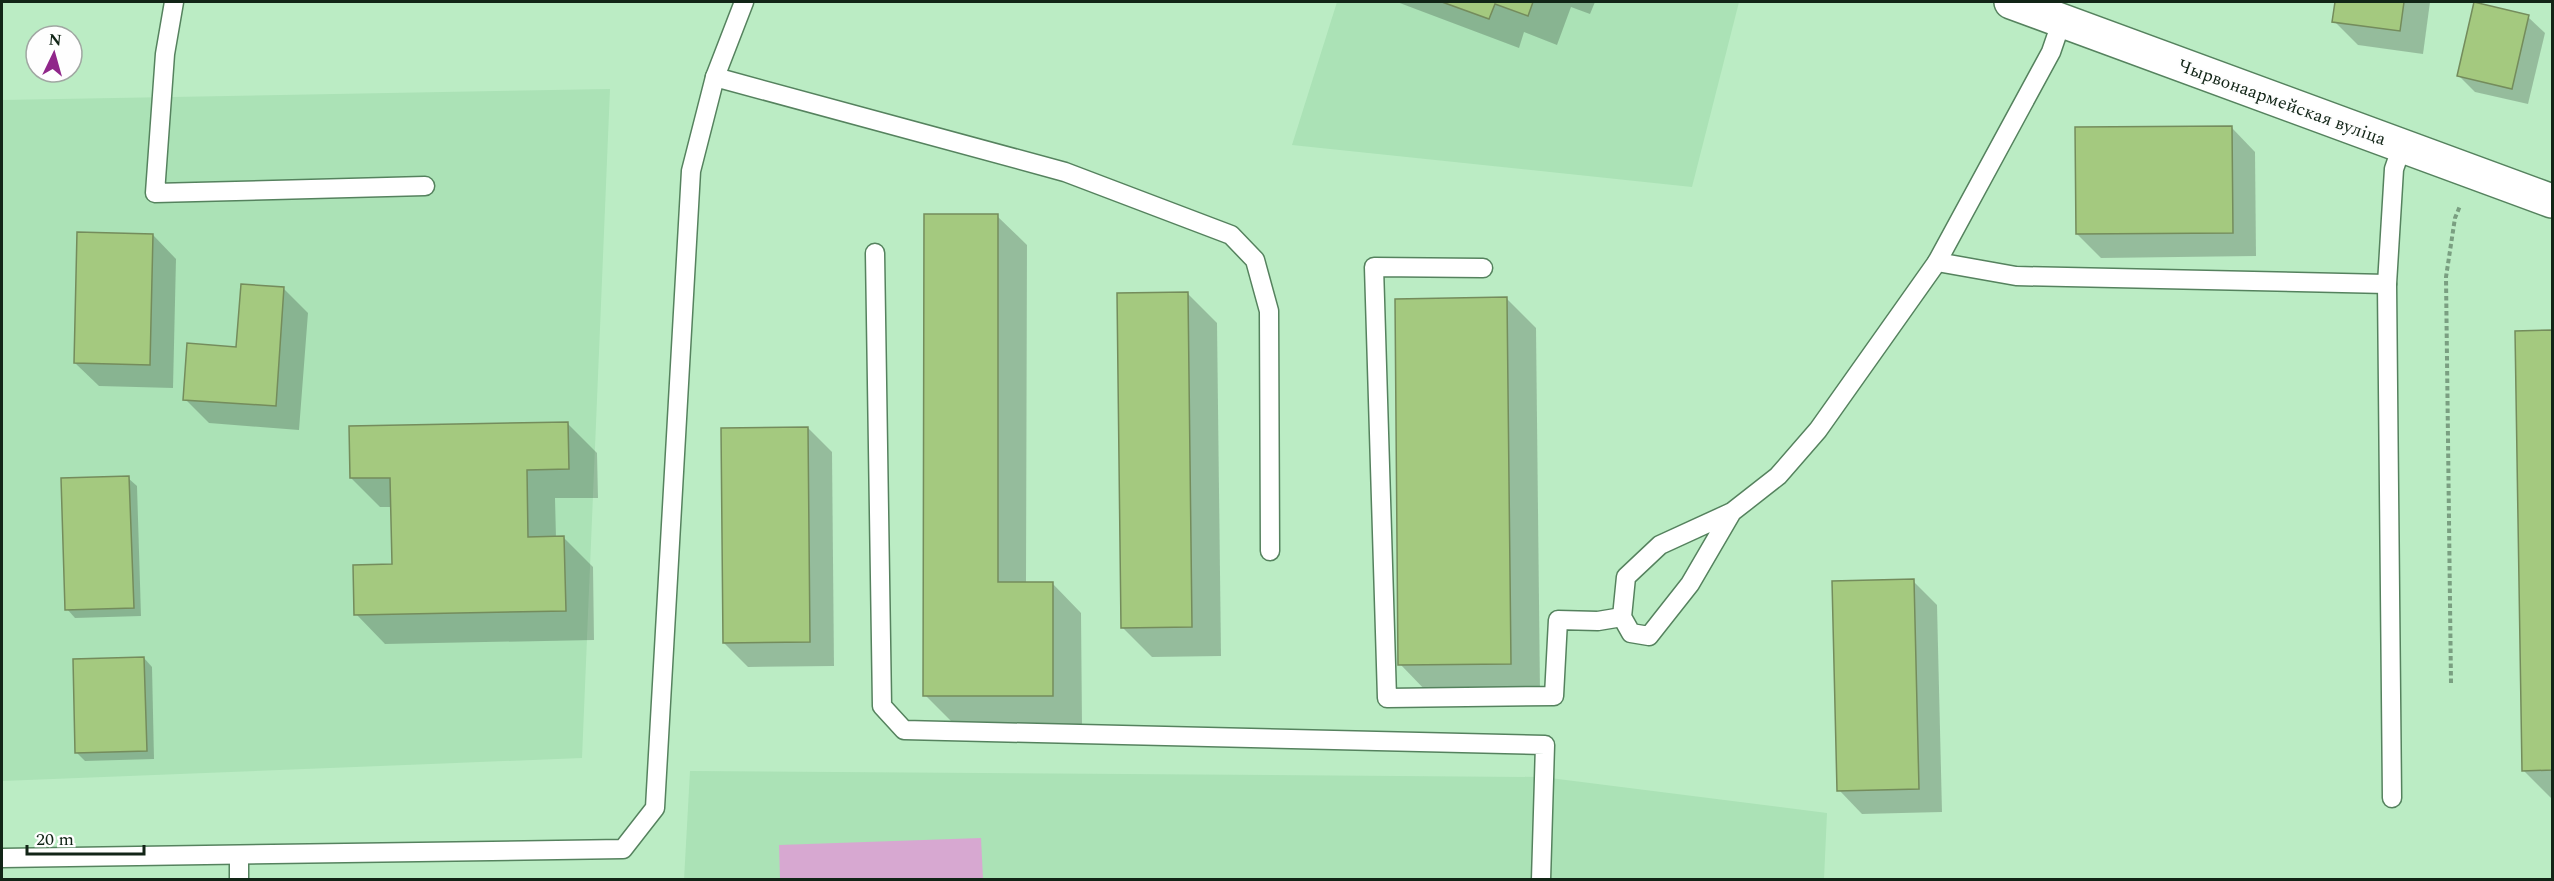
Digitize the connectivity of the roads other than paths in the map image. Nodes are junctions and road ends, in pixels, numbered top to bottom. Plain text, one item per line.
1 (174, 2) edge
2 (744, 2) edge
3 (2011, 2) edge
4 (2062, 20) junction
5 (715, 77) junction
6 (2402, 146) junction
7 (425, 186) dead end
8 (2553, 201) edge
9 (875, 253) dead end
10 (1937, 262) junction
11 (1483, 268) dead end
12 (2387, 284) junction
13 (1732, 512) junction
14 (1270, 551) dead end
15 (1622, 617) junction
16 (2392, 798) dead end
17 (239, 856) junction
18 (2, 858) edge
19 (239, 879) edge
20 (1541, 879) edge

1 - 7 lane
2 - 5 lane
3 - 4 street, Чырвонаармейская вуліца
4 - 6 street, Чырвонаармейская вуліца
4 - 10 lane
5 - 14 lane
5 - 17 lane
6 - 8 street, Чырвонаармейская вуліца
6 - 12 lane
9 - 20 lane
10 - 12 lane
10 - 13 lane
11 - 15 lane
12 - 16 lane
13 - 15 lane
13 - 15 lane
17 - 18 lane
17 - 19 lane

